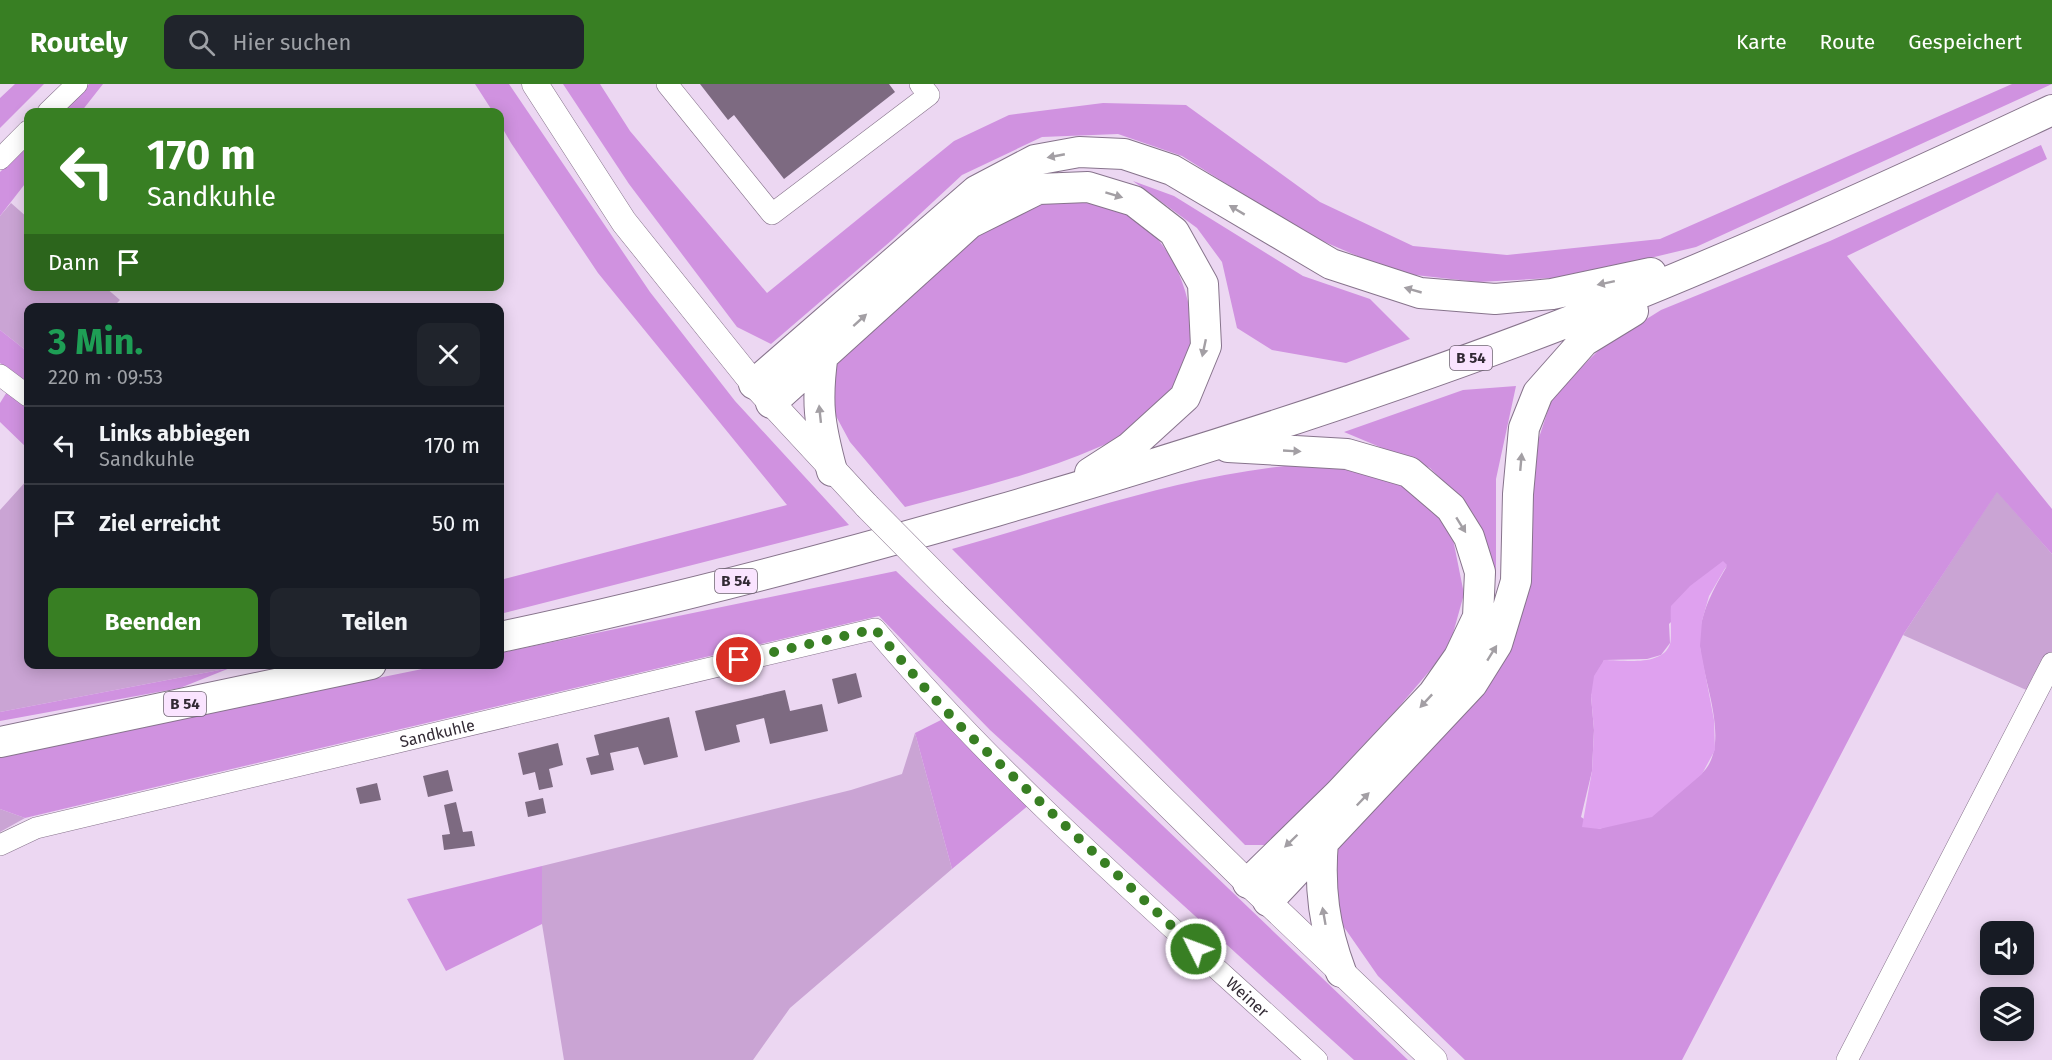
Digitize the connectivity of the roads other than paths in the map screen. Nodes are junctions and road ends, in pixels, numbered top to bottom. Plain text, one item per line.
1 (77, 84) edge
2 (535, 84) edge
3 (667, 84) edge
4 (920, 84) edge
5 (52, 108) edge
6 (2052, 110) edge
7 (24, 135) edge
8 (0, 159) edge
9 (1725, 258) junction
10 (823, 353) junction
11 (0, 375) edge
12 (24, 393) edge
13 (763, 393) junction
14 (1213, 446) junction
15 (832, 471) junction
16 (1061, 492) junction
17 (875, 629) joint
18 (504, 636) edge
19 (2052, 663) edge
20 (347, 669) edge
21 (0, 742) edge
22 (1323, 841) junction
23 (0, 845) edge
24 (1258, 892) junction
25 (1341, 972) junction
26 (1317, 1060) edge
27 (1434, 1060) edge
28 (1847, 1060) edge

1 - 5 street
2 - 13 main road
3 - 4 street
6 - 9 highway, B 54
7 - 8 street
9 -> 13 highway
9 - 14 highway, B 54
22 -> 9 highway
10 - 13 highway
15 -> 10 highway
10 -> 16 highway
11 - 12 street
13 - 15 main road
14 - 16 highway, B 54
14 -> 24 highway
15 - 24 main road, bridge
16 - 18 highway, B 54
17 - 23 street, Sandkuhle
17 - 26 street, Weiner
19 - 28 street
20 - 21 highway, B 54
22 - 24 highway
25 -> 22 highway
24 - 25 main road
25 - 27 main road

